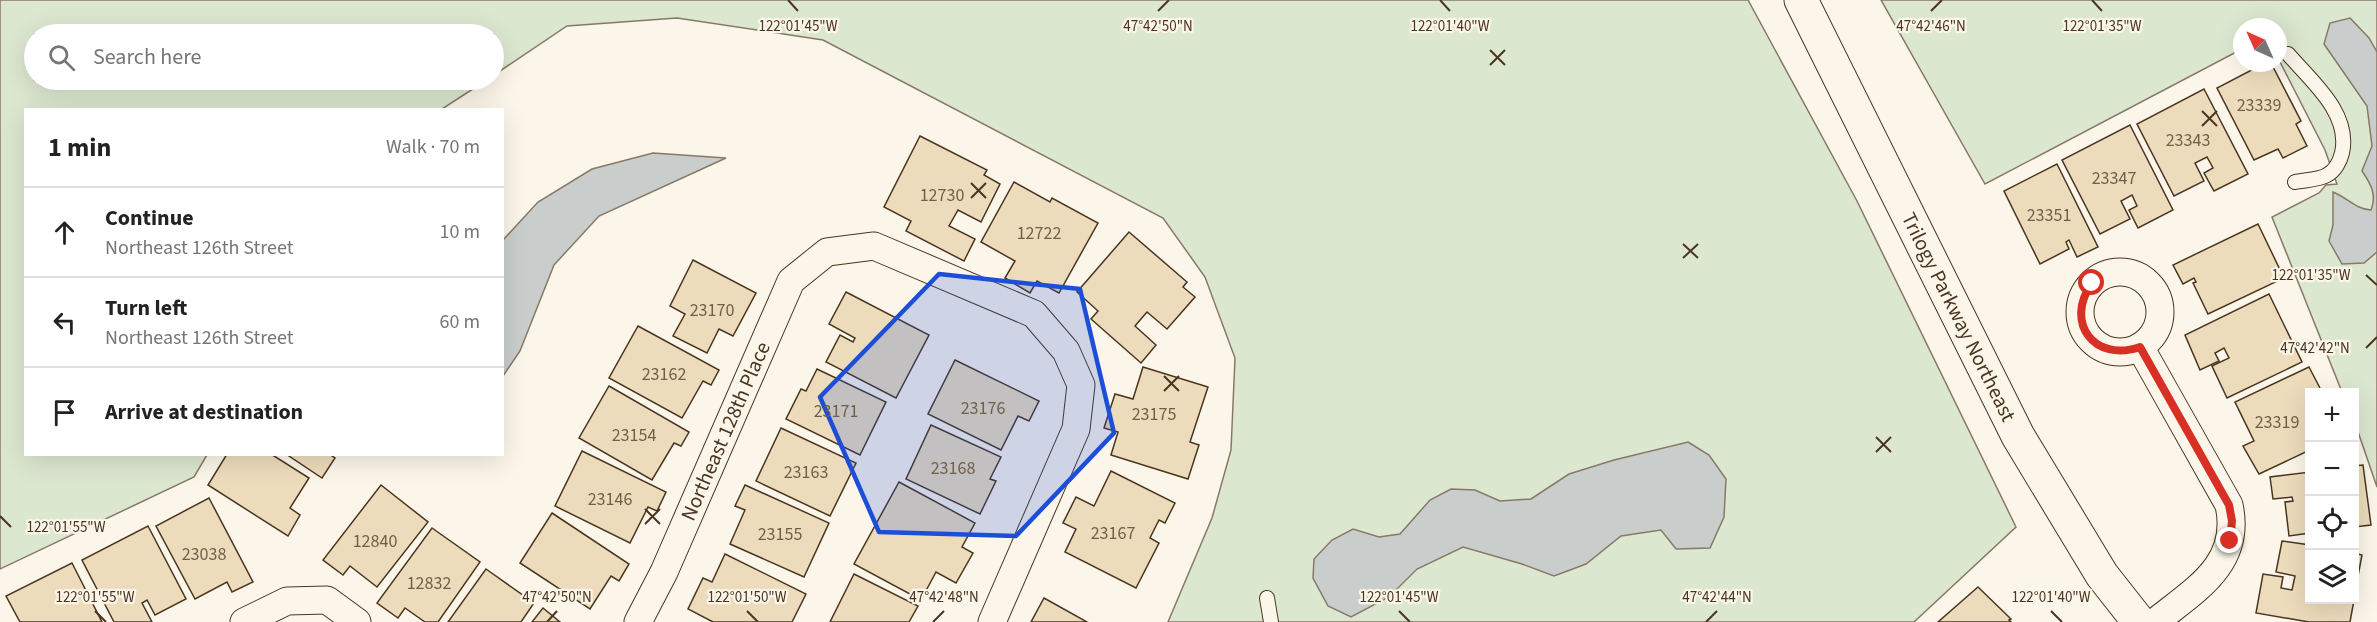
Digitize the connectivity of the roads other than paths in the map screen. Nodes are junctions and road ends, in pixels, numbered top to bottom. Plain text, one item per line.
1 (1801, 0) edge
2 (2288, 54) dead end
3 (2295, 182) dead end
4 (2140, 347) dead end
5 (1267, 598) dead end
6 (287, 601) junction
7 (244, 622) edge
8 (322, 622) edge
9 (357, 622) edge
10 (638, 622) edge
11 (992, 622) edge
12 (1271, 622) edge
13 (2139, 622) edge
14 (2155, 622) edge

1 - 13 street, Trilogy Parkway Northeast
2 - 3 lane
4 - 14 street
5 - 12 lane
6 - 7 street
6 - 8 street
6 - 9 street
10 - 11 street, Northeast 128th Place

